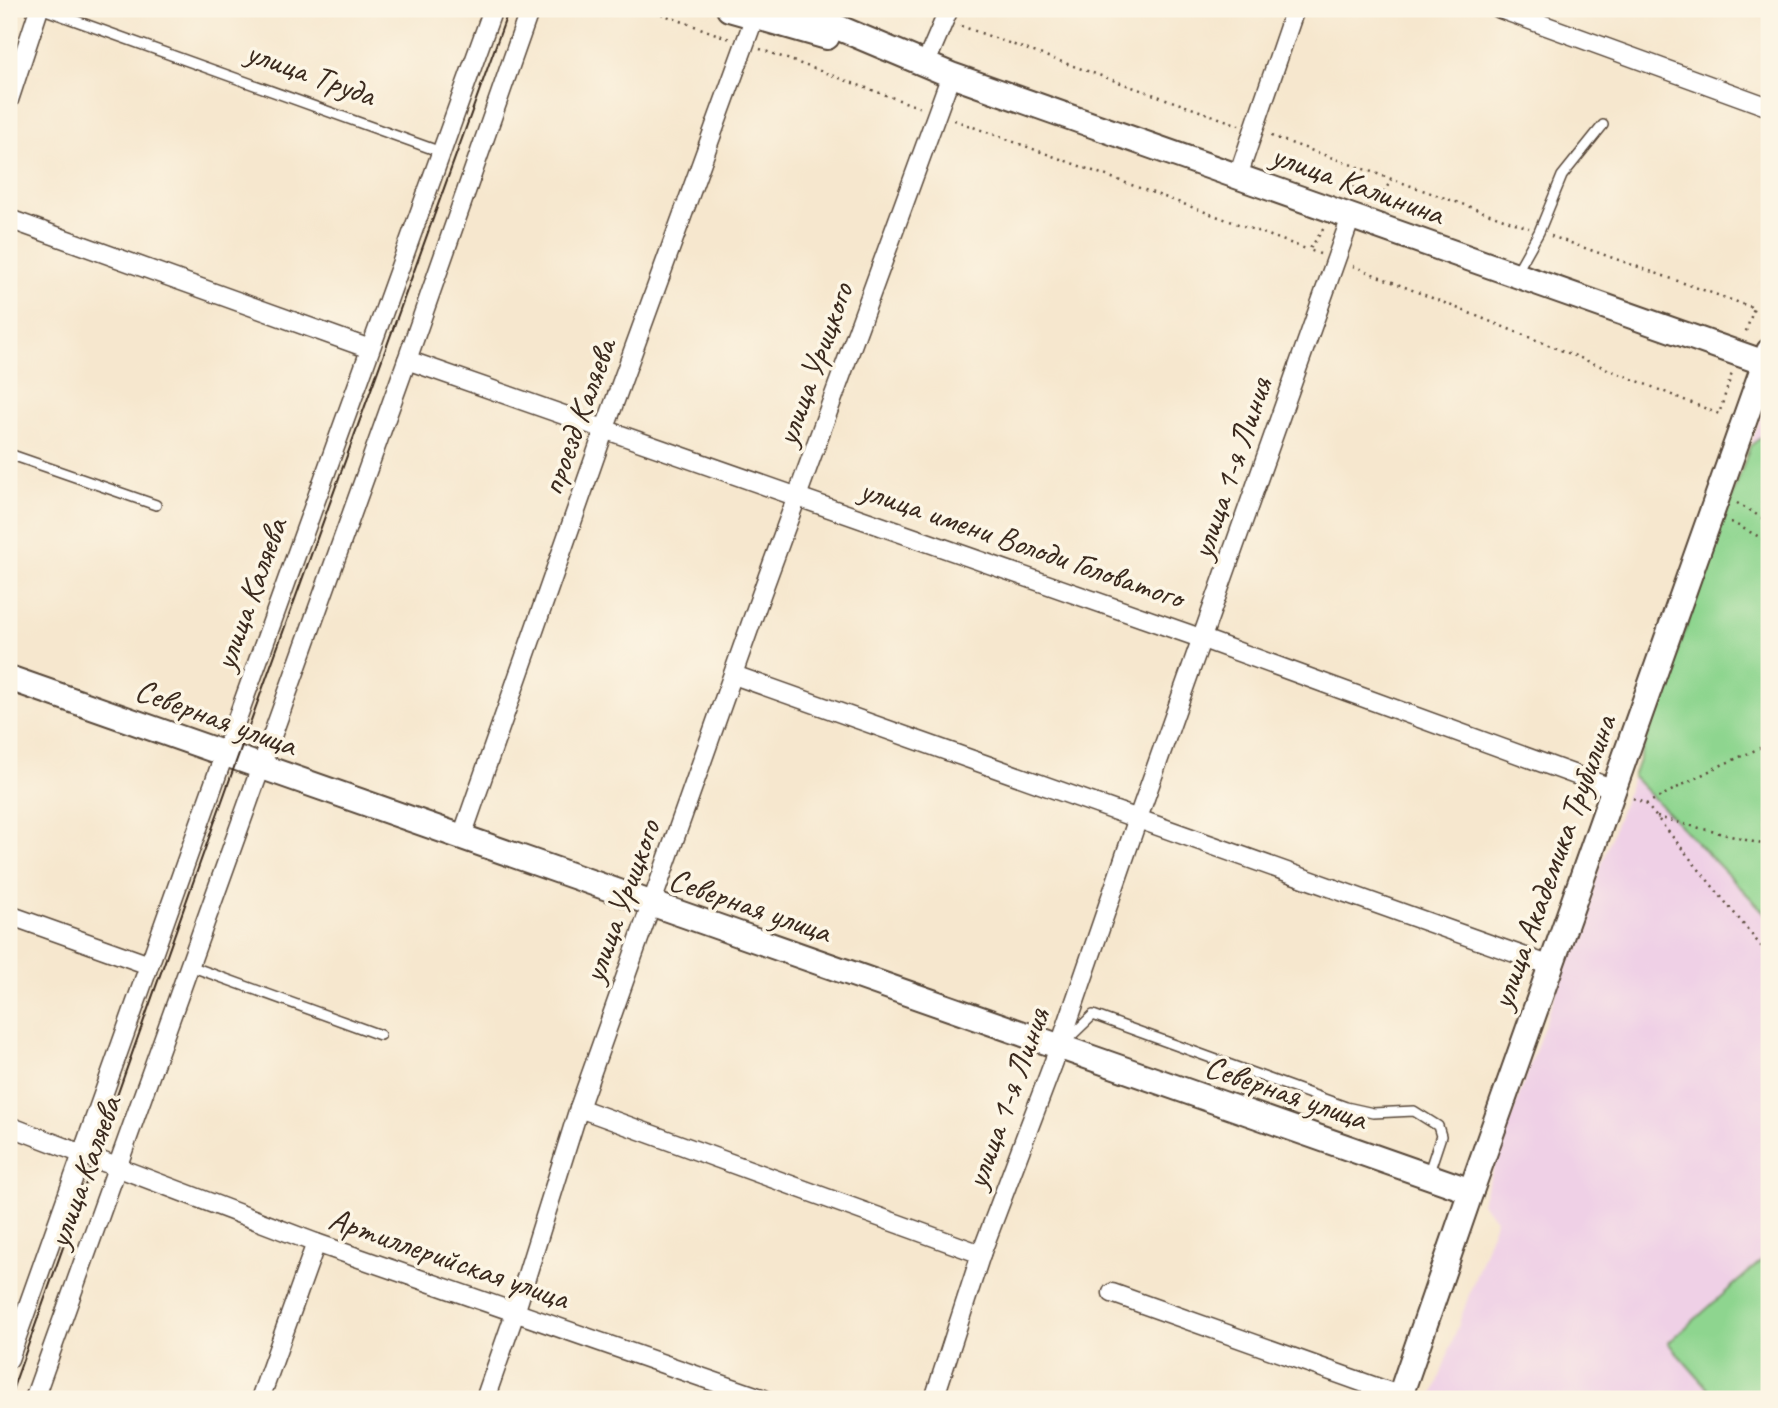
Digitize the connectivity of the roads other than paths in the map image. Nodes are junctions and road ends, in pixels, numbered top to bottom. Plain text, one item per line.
1 (41, 9) edge
2 (493, 9) edge
3 (530, 9) edge
4 (729, 9) edge
5 (794, 9) edge
6 (1295, 9) edge
7 (1500, 9) edge
8 (947, 15) edge
9 (754, 16) junction
10 (925, 65) junction
11 (951, 75) junction
12 (9, 100) edge
13 (1769, 107) edge
14 (1603, 125) dead end
15 (441, 152) junction
16 (1238, 176) junction
17 (1351, 217) junction
18 (9, 219) edge
19 (1516, 275) junction
20 (370, 349) junction
21 (407, 360) junction
22 (1768, 360) edge
23 (605, 428) junction
24 (9, 454) edge
25 (797, 495) junction
26 (156, 505) dead end
27 (1203, 639) junction
28 (734, 675) junction
29 (9, 678) edge
30 (224, 755) junction
31 (259, 768) junction
32 (1614, 789) junction
33 (1138, 818) junction
34 (461, 839) junction
35 (651, 906) junction
36 (9, 915) edge
37 (149, 965) junction
38 (190, 966) junction
39 (1551, 966) junction
40 (380, 1035) dead end
41 (1059, 1048) junction
42 (579, 1108) junction
43 (9, 1126) edge
44 (82, 1153) junction
45 (118, 1166) junction
46 (1427, 1176) junction
47 (1471, 1191) junction
48 (316, 1243) junction
49 (981, 1254) junction
50 (1111, 1293) dead end
51 (514, 1313) junction
52 (9, 1359) edge
53 (1400, 1398) edge
54 (34, 1399) edge
55 (260, 1399) edge
56 (485, 1399) edge
57 (764, 1399) edge
58 (934, 1399) edge

1 - 12 street, улица Труда
1 - 15 lane, улица Труда
2 - 15 street, улица Каляева
3 - 21 street, улица Каляева
4 - 9 main road, улица Калинина
5 - 10 main road, улица Калинина
6 - 16 street
7 - 13 street
8 - 10 street
9 - 10 main road, улица Калинина
9 - 23 street, проезд Каляева
10 - 11 main road, улица Калинина
11 - 16 main road, улица Калинина
11 - 25 street, улица Урицкого
14 - 19 lane
15 - 20 street, улица Каляева
16 - 17 main road, улица Калинина
17 - 19 main road, улица Калинина
17 - 27 street, улица 1-я Линия
18 - 20 street
19 - 22 main road, улица Калинина
20 - 30 street, улица Каляева
21 - 23 street, улица имени Володи Головатого
21 - 31 street, улица Каляева
22 - 32 main road, улица Академика Трубилина
23 - 25 street, улица имени Володи Головатого
23 - 34 street, проезд Каляева
24 - 26 lane
25 - 27 street, улица имени Володи Головатого
25 - 28 street, улица Урицкого
27 - 32 street, улица имени Володи Головатого
27 - 33 street, улица 1-я Линия
28 - 33 street
28 - 35 street, улица Урицкого
29 - 30 main road, Северная улица
30 - 31 main road, Северная улица
30 - 37 street, улица Каляева
31 - 34 main road, Северная улица
31 - 38 street, улица Каляева
32 - 39 main road, улица Академика Трубилина
33 - 39 street
33 - 41 street, улица 1-я Линия
34 - 35 main road, Северная улица
35 - 41 main road, Северная улица
35 - 42 street, улица Урицкого
36 - 37 street
37 - 44 street, улица Каляева
38 - 40 lane
38 - 45 street, улица Каляева
39 - 47 main road, улица Академика Трубилина
41 - 46 main road, Северная улица
41 - 46 lane
41 - 49 street, улица 1-я Линия
42 - 49 street
42 - 51 street, улица Урицкого
43 - 44 street
44 - 45 street, Артиллерийская улица
44 - 52 street, улица Каляева
45 - 48 street, Артиллерийская улица
45 - 54 street, улица Каляева
46 - 47 main road, Северная улица
47 - 53 main road, улица Академика Трубилина
48 - 51 street, Артиллерийская улица
48 - 55 street
49 - 58 street, улица 1-я Линия
50 - 53 street, улица Академика Трубилина
51 - 56 street, улица Урицкого
51 - 57 street, Артиллерийская улица

